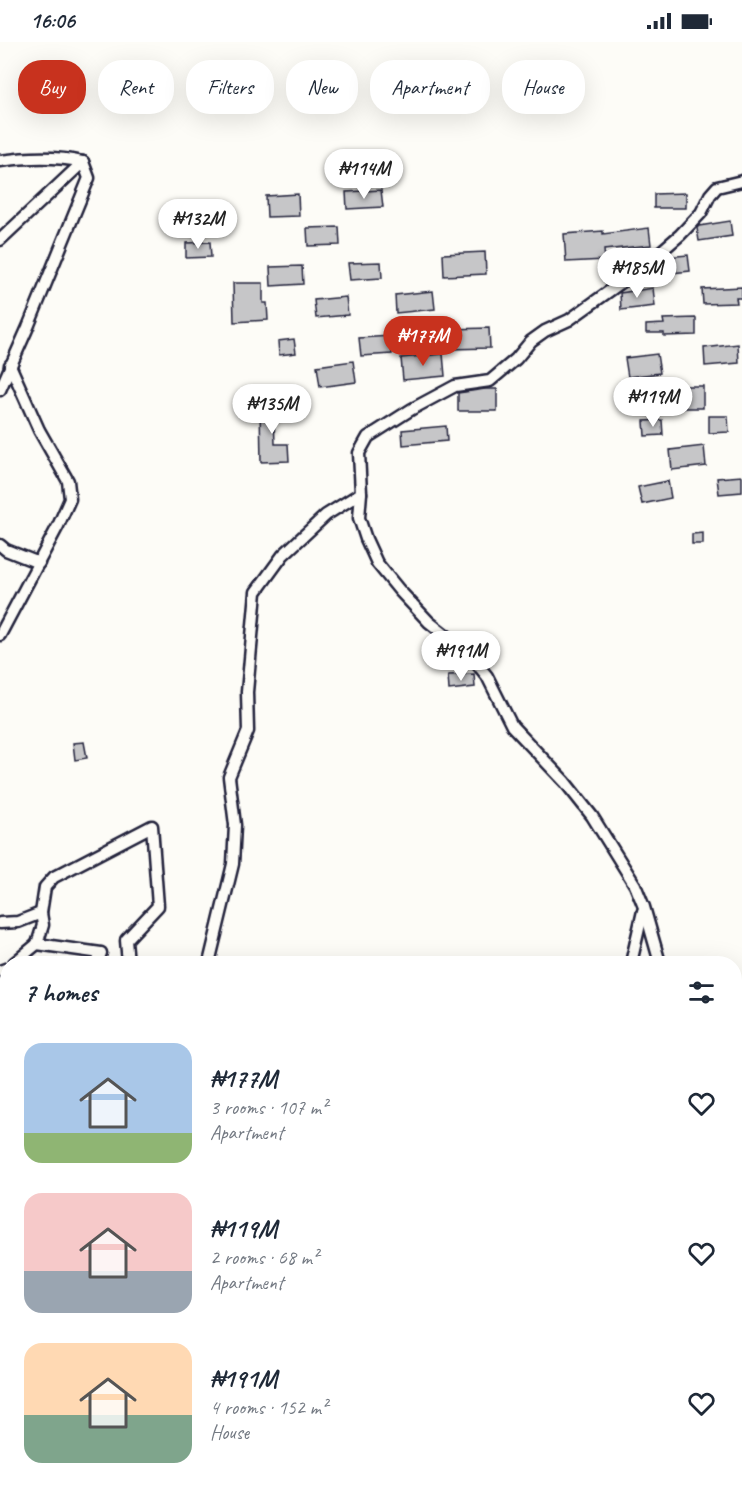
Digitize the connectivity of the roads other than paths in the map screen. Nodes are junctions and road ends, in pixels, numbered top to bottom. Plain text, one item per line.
1 (0, 160) edge
2 (83, 162) junction
3 (742, 181) edge
4 (0, 240) edge
5 (10, 365) junction
6 (0, 390) edge
7 (361, 494) junction
8 (0, 545) edge
9 (39, 563) junction
10 (0, 635) edge
11 (644, 907) junction
12 (40, 913) junction
13 (0, 923) edge
14 (37, 944) junction
15 (22, 956) edge
16 (100, 956) edge
17 (127, 956) edge
18 (211, 956) edge
19 (632, 956) edge
20 (658, 956) edge

1 - 2 street
2 - 4 street
2 - 5 street
3 - 7 street
5 - 6 street
5 - 9 street
7 - 11 street
7 - 18 street
8 - 9 street
9 - 10 street
11 - 19 street
11 - 20 street
12 - 13 street
12 - 14 street
12 - 17 street
14 - 15 street
14 - 16 street

